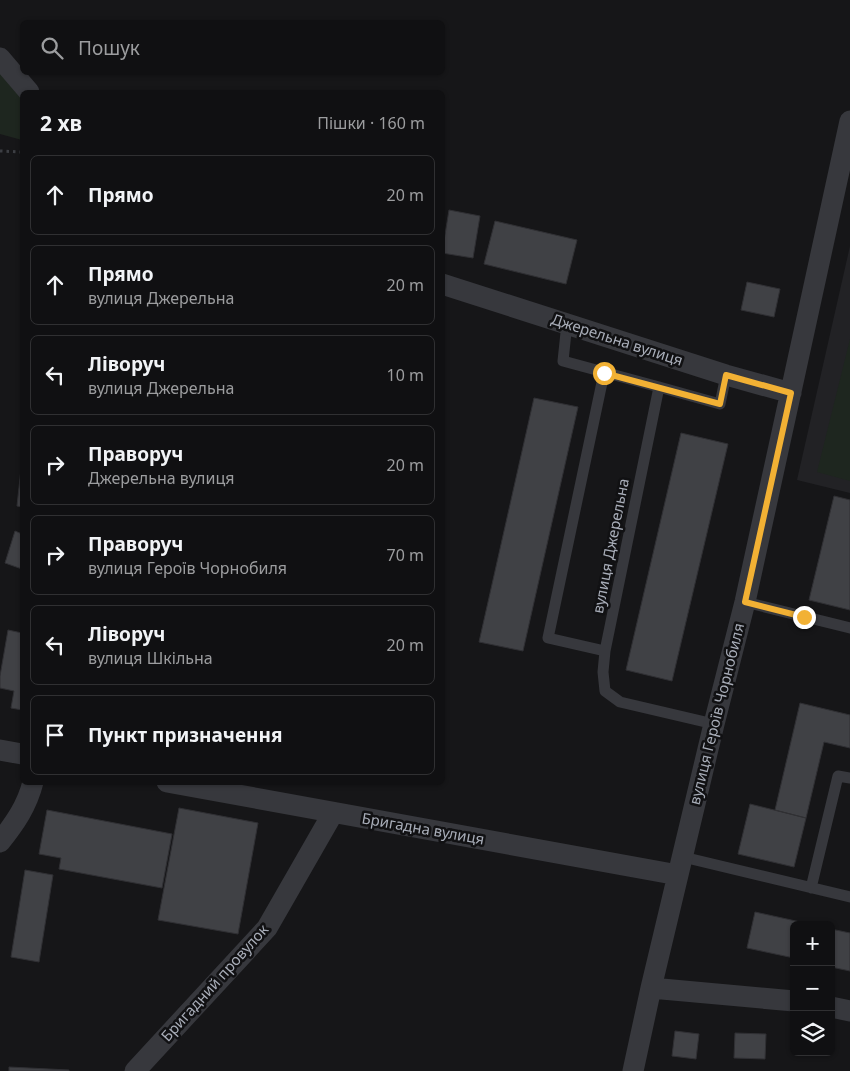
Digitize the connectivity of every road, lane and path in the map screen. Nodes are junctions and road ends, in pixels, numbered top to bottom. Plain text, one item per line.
1 (0, 58) edge
2 (27, 90) edge
3 (850, 121) edge
4 (0, 151) edge
5 (20, 152) edge
6 (846, 165) edge
7 (445, 285) edge
8 (567, 323) junction
9 (604, 373) junction
10 (726, 375) junction
11 (659, 388) junction
12 (791, 393) junction
13 (745, 602) junction
14 (850, 628) edge
15 (606, 651) junction
16 (714, 724) junction
17 (0, 750) edge
18 (20, 754) edge
19 (850, 778) edge
20 (32, 785) edge
21 (184, 785) edge
22 (333, 813) junction
23 (0, 842) edge
24 (681, 866) junction
25 (811, 888) junction
26 (850, 897) edge
27 (651, 988) junction
28 (790, 1002) edge
29 (835, 1008) edge
30 (850, 1011) edge
31 (135, 1071) edge
32 (633, 1071) edge

1 - 2 street
3 - 6 street, вулиця Героїв Чорнобиля
4 - 5 path
6 - 12 street, вулиця Героїв Чорнобиля
7 - 8 street, Джерельна вулиця
8 - 9 lane
8 - 10 street, Джерельна вулиця
9 - 11 lane
9 - 15 lane
10 - 11 lane
10 - 12 street, Джерельна вулиця
11 - 15 lane, вулиця Джерельна
12 - 13 street, вулиця Героїв Чорнобиля
13 - 14 lane
13 - 16 street, вулиця Героїв Чорнобиля
15 - 16 lane, вулиця Джерельна
16 - 24 street, вулиця Героїв Чорнобиля
17 - 18 street
19 - 25 lane
20 - 23 street
21 - 22 street, Бригадна вулиця
22 - 24 street, Бригадна вулиця
22 - 31 street, Бригадний провулок
24 - 25 lane
24 - 27 street, вулиця Героїв Чорнобиля
25 - 26 lane
27 - 28 street
27 - 32 street, вулиця Героїв Чорнобиля
29 - 30 street

